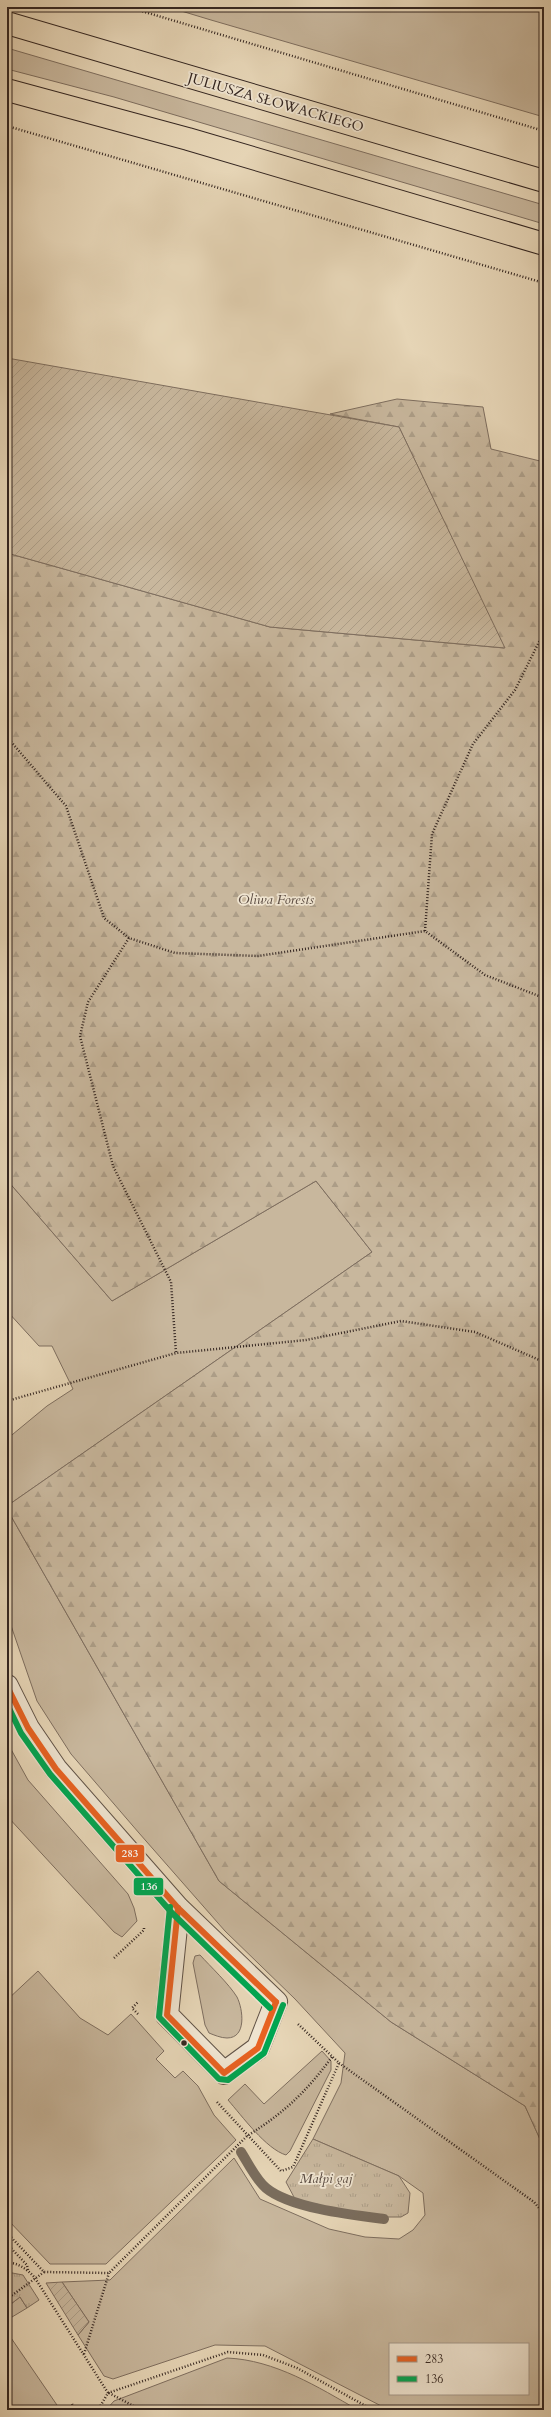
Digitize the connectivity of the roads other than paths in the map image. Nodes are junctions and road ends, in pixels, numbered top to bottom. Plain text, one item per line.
1 (7, 23) edge
2 (7, 90) edge
3 (544, 181) edge
4 (544, 244) edge
5 (7, 1686) edge
6 (178, 1908) junction

1 - 3 main road, JULIUSZA SŁOWACKIEGO
2 - 4 main road
5 - 6 street
6 - 6 street

